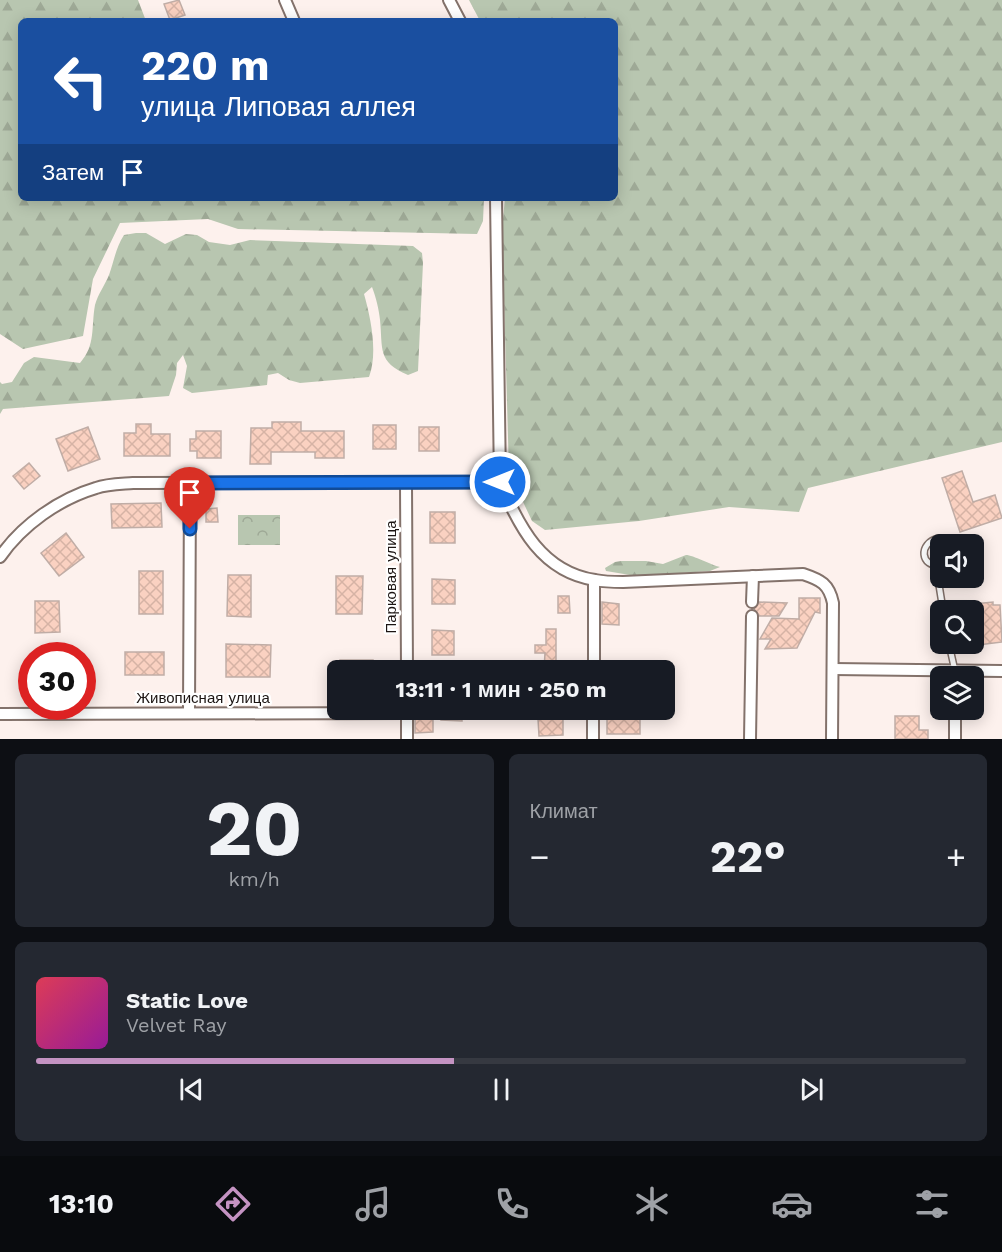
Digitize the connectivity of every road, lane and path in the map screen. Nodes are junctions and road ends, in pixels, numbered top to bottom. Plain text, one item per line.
1 (285, 0) edge
2 (449, 0) edge
3 (293, 18) edge
4 (458, 18) edge
5 (496, 201) edge
6 (500, 482) junction
7 (190, 483) junction
8 (406, 483) junction
9 (930, 540) edge
10 (0, 557) edge
11 (930, 563) edge
12 (753, 576) junction
13 (594, 580) junction
14 (753, 602) dead end
15 (752, 616) dead end
16 (407, 660) edge
17 (594, 660) edge
18 (833, 669) junction
19 (1002, 671) edge
20 (984, 672) edge
21 (930, 673) edge
22 (327, 712) edge
23 (189, 713) junction
24 (0, 714) edge
25 (407, 720) edge
26 (593, 720) edge
27 (955, 720) edge
28 (407, 739) edge
29 (593, 739) edge
30 (750, 739) edge
31 (832, 739) edge
32 (955, 739) edge

1 - 3 street
2 - 4 street
5 - 6 street
6 - 8 street
6 - 13 street
7 - 8 street
7 - 10 street
7 - 23 street
8 - 16 street, Парковая улица
9 - 11 lane
12 - 13 street
12 - 14 street
12 - 18 street
13 - 17 street
15 - 30 street
18 - 21 street
18 - 31 street
19 - 20 street
22 - 23 street, Живописная улица
23 - 24 street, Живописная улица
25 - 28 street
26 - 29 street
27 - 32 street

